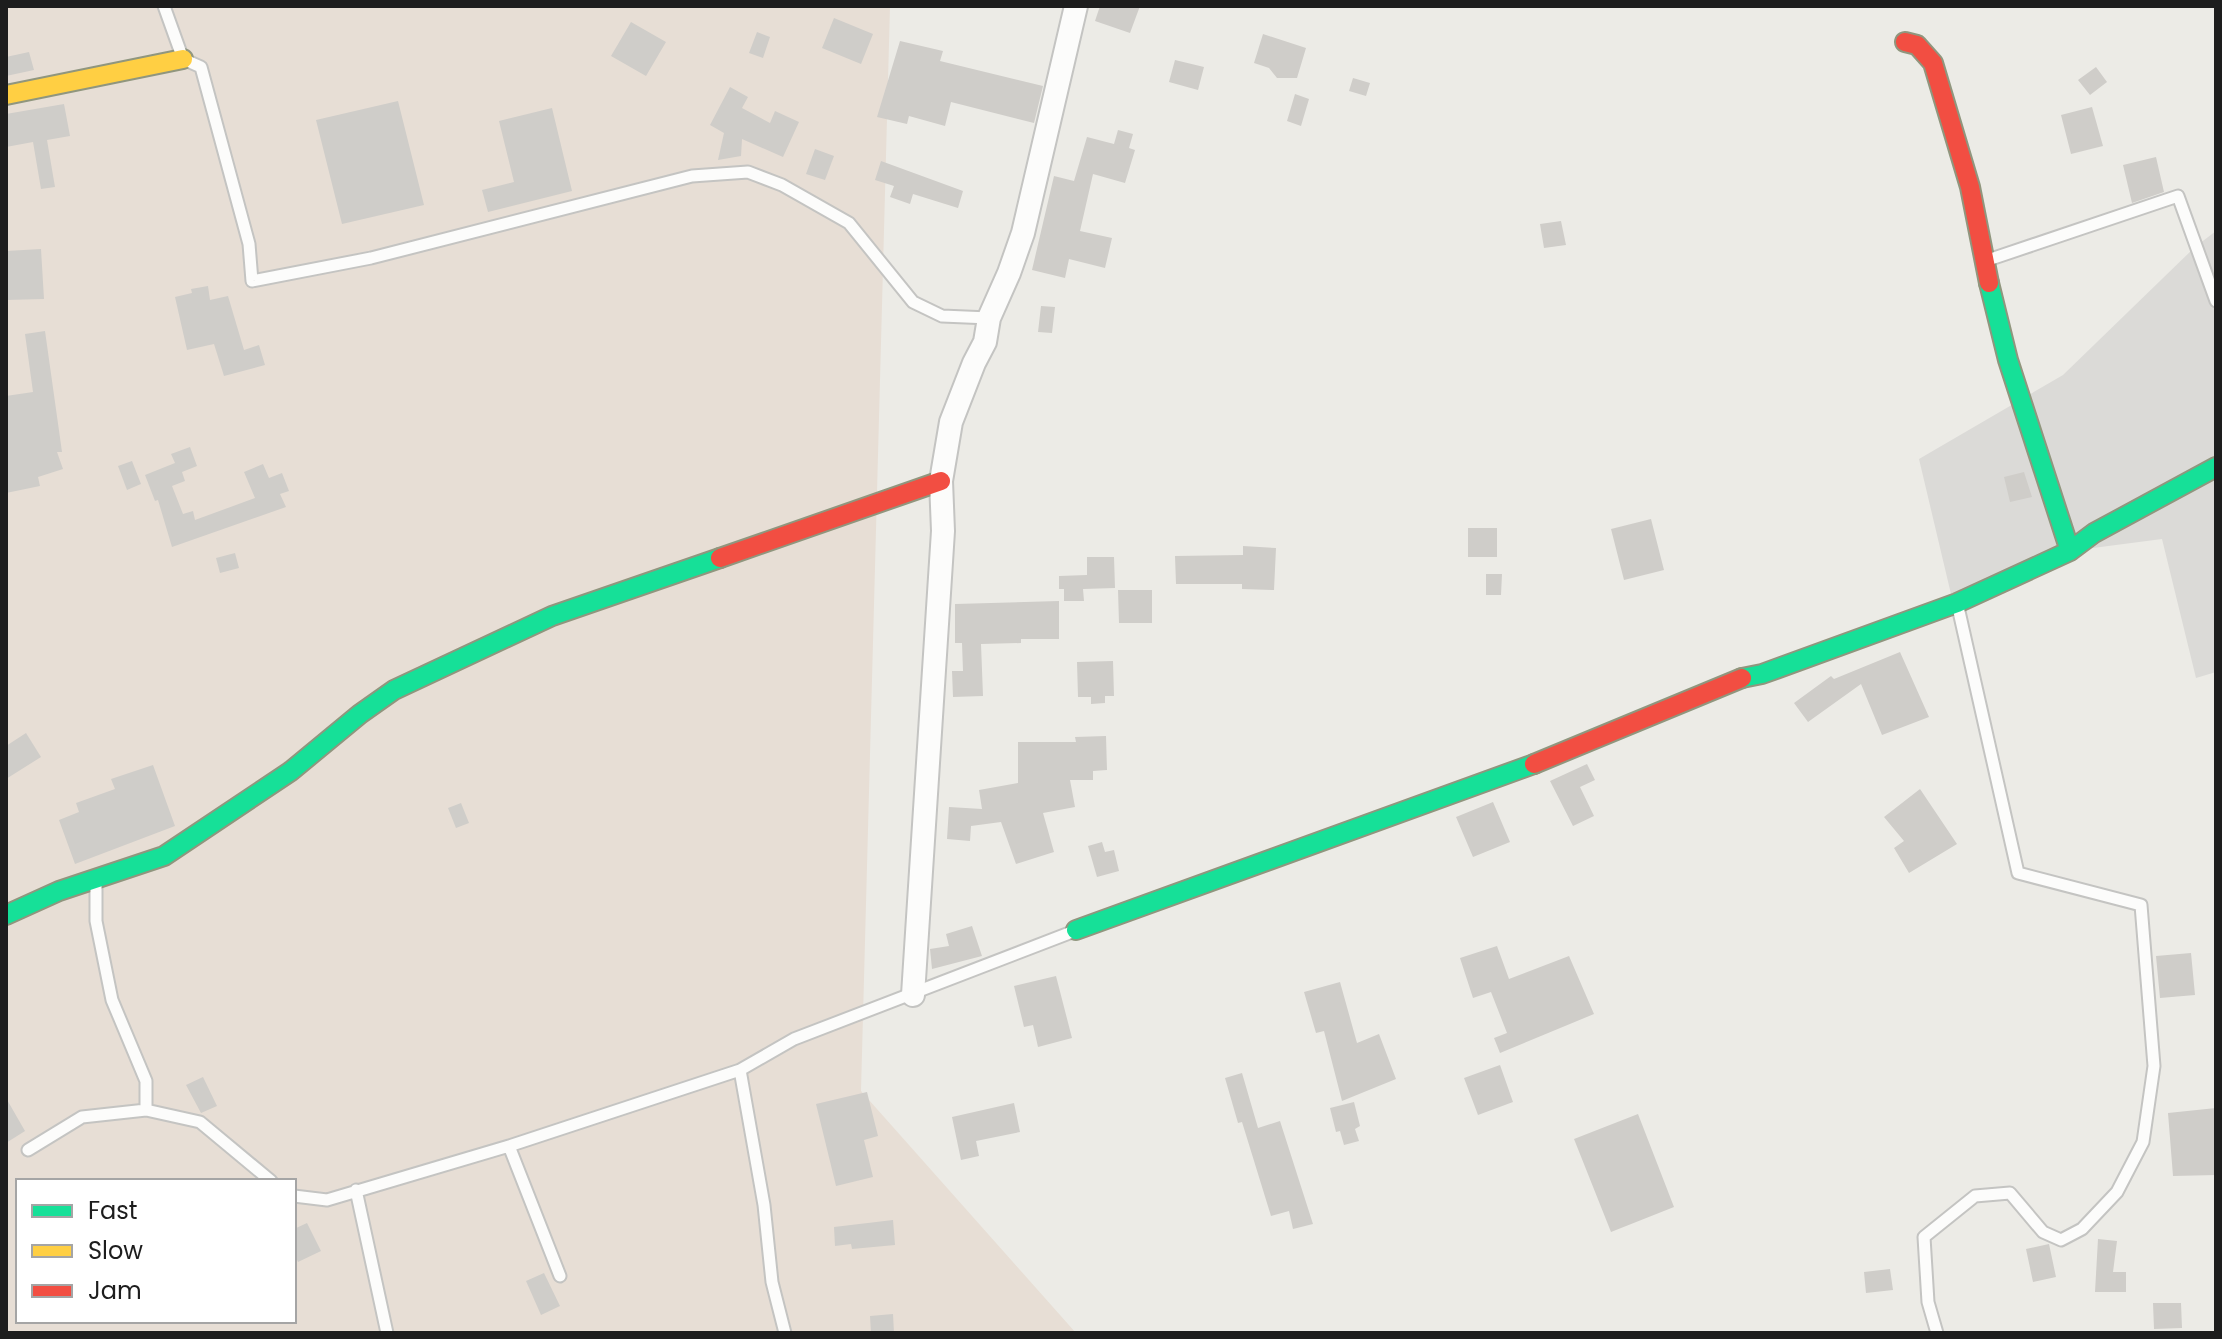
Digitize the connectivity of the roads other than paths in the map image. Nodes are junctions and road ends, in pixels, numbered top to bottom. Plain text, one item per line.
1 (164, 6) edge
2 (1076, 6) edge
3 (1905, 42) dead end
4 (183, 59) junction
5 (6, 95) edge
6 (1984, 262) junction
7 (2216, 301) edge
8 (989, 318) junction
9 (2216, 467) edge
10 (941, 481) junction
11 (2070, 551) junction
12 (1957, 603) junction
13 (96, 879) junction
14 (6, 915) edge
15 (1076, 930) joint
16 (913, 995) junction
17 (740, 1070) junction
18 (146, 1110) junction
19 (509, 1146) junction
20 (28, 1150) dead end
21 (269, 1179) edge
22 (356, 1190) junction
23 (296, 1196) edge
24 (560, 1276) dead end
25 (387, 1333) edge
26 (785, 1333) edge
27 (1937, 1333) edge

1 - 4 lane
2 - 8 street
3 - 6 street
4 - 5 street
4 - 8 lane
6 - 7 lane
6 - 11 street
8 - 10 street
9 - 11 street
10 - 13 street
10 - 16 street
11 - 12 street
12 - 15 street
12 - 27 lane
13 - 14 street
13 - 18 lane
15 - 16 lane
16 - 17 lane
17 - 19 lane
17 - 26 lane
18 - 20 lane
18 - 21 lane
19 - 22 lane
19 - 24 lane
22 - 23 lane
22 - 25 lane

